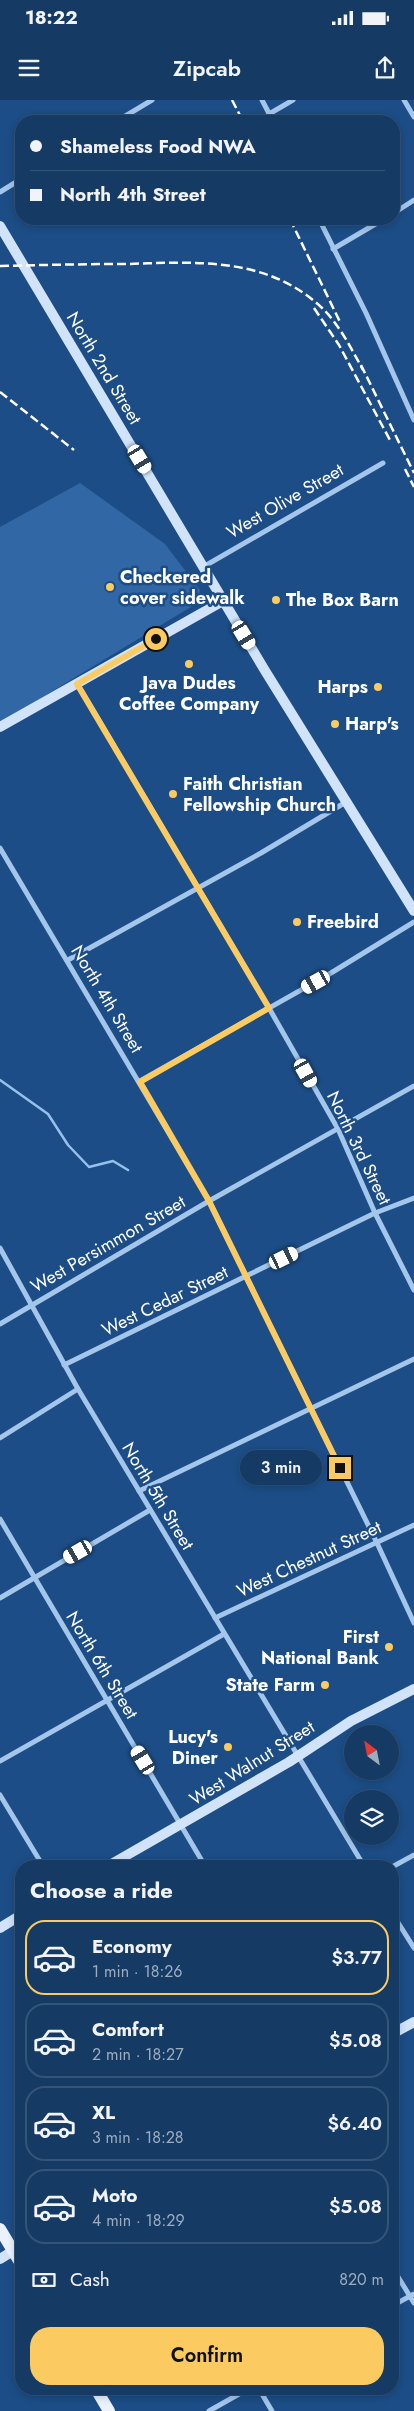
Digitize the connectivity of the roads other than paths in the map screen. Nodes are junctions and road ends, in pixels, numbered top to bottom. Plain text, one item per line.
1 (152, 100) edge
2 (262, 100) edge
3 (293, 100) edge
4 (404, 100) edge
5 (270, 114) joint
6 (127, 115) edge
7 (414, 117) edge
8 (15, 183) edge
9 (0, 192) edge
10 (414, 200) edge
11 (400, 209) edge
12 (322, 225) edge
13 (374, 225) edge
14 (0, 226) edge
15 (334, 249) junction
16 (414, 420) edge
17 (383, 463) dead end
18 (203, 567) junction
19 (223, 601) junction
20 (77, 684) junction
21 (0, 728) edge
22 (346, 802) junction
23 (0, 848) edge
24 (198, 888) junction
25 (414, 911) edge
26 (414, 922) edge
27 (68, 960) junction
28 (269, 1008) junction
29 (140, 1082) junction
30 (414, 1086) edge
31 (338, 1130) junction
32 (414, 1198) edge
33 (209, 1201) junction
34 (375, 1213) junction
35 (0, 1248) edge
36 (246, 1277) junction
37 (414, 1290) edge
38 (32, 1305) junction
39 (0, 1324) edge
40 (414, 1359) edge
41 (64, 1365) junction
42 (78, 1389) junction
43 (311, 1409) junction
44 (0, 1438) edge
45 (139, 1491) junction
46 (150, 1510) junction
47 (0, 1519) edge
48 (414, 1525) edge
49 (377, 1543) junction
50 (34, 1578) junction
51 (0, 1598) edge
52 (215, 1618) junction
53 (414, 1623) edge
54 (224, 1634) junction
55 (414, 1689) edge
56 (107, 1700) junction
57 (299, 1755) junction
58 (0, 1762) edge
59 (0, 1795) edge
60 (181, 1825) junction
61 (414, 1855) edge
62 (39, 1860) edge
63 (119, 1860) edge
64 (201, 1860) edge
65 (360, 1860) edge
66 (399, 1862) edge
67 (15, 1919) edge
68 (399, 1924) edge
69 (0, 1928) edge
70 (414, 1948) edge
71 (414, 2022) edge
72 (399, 2030) edge
73 (0, 2229) edge
74 (15, 2247) edge
75 (15, 2250) edge
76 (0, 2258) edge
77 (399, 2277) edge
78 (412, 2295) edge
79 (399, 2302) edge
80 (414, 2303) edge
81 (100, 2395) edge
82 (237, 2395) edge
83 (263, 2395) edge
84 (109, 2411) edge
85 (209, 2411) edge
86 (272, 2411) edge

1 - 6 street
2 - 5 street
3 - 5 street
4 - 7 street
8 - 9 street
10 - 11 street
12 - 15 street
13 - 15 street
14 - 18 main road, North 2nd Street
15 - 16 street
17 - 18 street, West Olive Street
18 - 19 main road, North 2nd Street
19 - 20 main road
19 - 22 main road, North 2nd Street
20 - 21 main road
20 - 24 street, North 3rd Street
22 - 24 street
22 - 25 main road, North 2nd Street
23 - 27 street, North 4th Street
24 - 27 street
24 - 28 street, North 3rd Street
26 - 28 street
27 - 29 street, North 4th Street
28 - 29 street
28 - 31 street, North 3rd Street
29 - 33 street, North 4th Street
30 - 31 street, West Persimmon Street
31 - 33 street, West Persimmon Street
31 - 34 street, North 3rd Street
32 - 34 street, West Cedar Street
33 - 36 street, North 4th Street
33 - 38 street, West Persimmon Street
34 - 36 street, West Cedar Street
34 - 37 street, North 3rd Street
35 - 38 street, North 5th Street
36 - 41 street, West Cedar Street
36 - 43 street, North 4th Street
38 - 39 street, West Persimmon Street
38 - 41 street, North 5th Street
40 - 43 street
41 - 42 street, North 5th Street
42 - 44 street
42 - 45 street, North 5th Street
43 - 45 street
43 - 49 street, North 4th Street
45 - 46 street, North 5th Street
46 - 50 street
46 - 52 street, North 5th Street
47 - 50 street, North 6th Street
48 - 49 street, West Chestnut Street
49 - 52 street, West Chestnut Street
49 - 53 street, North 4th Street
50 - 51 street
50 - 56 street, North 6th Street
52 - 54 street, North 5th Street
54 - 56 street
54 - 57 street, North 5th Street
55 - 57 main road, West Walnut Street
56 - 58 street
56 - 60 street, North 6th Street
57 - 60 main road, West Walnut Street
57 - 65 street, North 5th Street
59 - 62 street
60 - 63 main road, West Walnut Street
60 - 64 street, North 6th Street
61 - 66 street
67 - 69 main road
68 - 70 street
71 - 72 main road
73 - 74 main road
75 - 76 main road
77 - 78 street
78 - 79 street
78 - 80 street
81 - 84 main road
82 - 85 street
83 - 86 street

